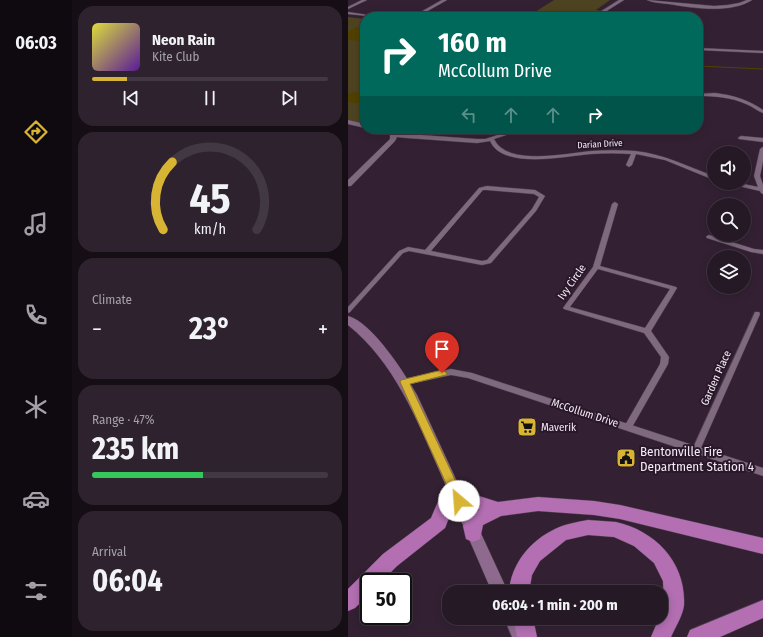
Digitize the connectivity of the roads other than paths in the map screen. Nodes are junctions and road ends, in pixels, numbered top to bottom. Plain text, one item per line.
1 (365, 0) edge
2 (446, 0) edge
3 (622, 0) edge
4 (650, 0) edge
5 (683, 0) edge
6 (750, 0) edge
7 (676, 4) junction
8 (348, 8) edge
9 (423, 12) edge
10 (602, 12) edge
11 (348, 13) edge
12 (360, 15) edge
13 (703, 46) edge
14 (703, 48) edge
15 (708, 49) junction
16 (763, 52) edge
17 (703, 94) edge
18 (763, 112) edge
19 (348, 122) edge
20 (360, 125) edge
21 (396, 134) edge
22 (407, 134) edge
23 (415, 134) edge
24 (504, 134) edge
25 (490, 138) junction
26 (741, 138) dead end
27 (763, 140) edge
28 (763, 149) edge
29 (634, 153) junction
30 (629, 165) dead end
31 (707, 175) edge
32 (348, 184) edge
33 (751, 187) edge
34 (348, 190) edge
35 (763, 190) edge
36 (615, 204) dead end
37 (724, 242) edge
38 (426, 252) junction
39 (763, 252) edge
40 (596, 267) junction
41 (348, 311) edge
42 (757, 314) dead end
43 (348, 319) edge
44 (647, 331) junction
45 (405, 382) junction
46 (628, 427) junction
47 (696, 450) junction
48 (763, 472) edge
49 (456, 495) junction
50 (498, 509) junction
51 (472, 534) junction
52 (763, 546) edge
53 (497, 585) edge
54 (521, 585) edge
55 (348, 602) edge
56 (763, 609) edge
57 (515, 625) edge
58 (524, 625) edge
59 (520, 637) edge
60 (527, 637) edge
61 (661, 637) edge
62 (697, 637) edge

1 - 8 street
2 - 9 street
3 - 10 street
4 - 7 street
5 - 7 street
6 - 7 street
11 - 12 street
13 - 15 street
14 - 15 street
15 - 16 street
17 - 18 street
19 - 20 street
21 - 32 street
22 - 34 street
23 - 25 street
24 - 25 street
25 - 29 street, Darian Drive
26 - 27 street
28 - 35 street
29 - 30 street
29 - 31 street, Darian Drive
33 - 35 street
36 - 40 street
37 - 39 street
38 - 38 street
38 - 41 street
40 - 44 street, Ivy Circle
40 - 44 street, Ivy Circle
42 - 47 street, Garden Place
43 - 45 main road
44 - 46 street
45 - 46 street, McCollum Drive
45 - 49 main road
46 - 47 street, McCollum Drive
47 - 48 street, McCollum Drive
49 - 50 highway
49 - 51 main road
49 - 55 highway
50 - 51 highway
50 - 52 highway
51 - 53 main road
54 - 61 highway
56 - 62 highway
57 - 59 main road
58 - 60 highway

